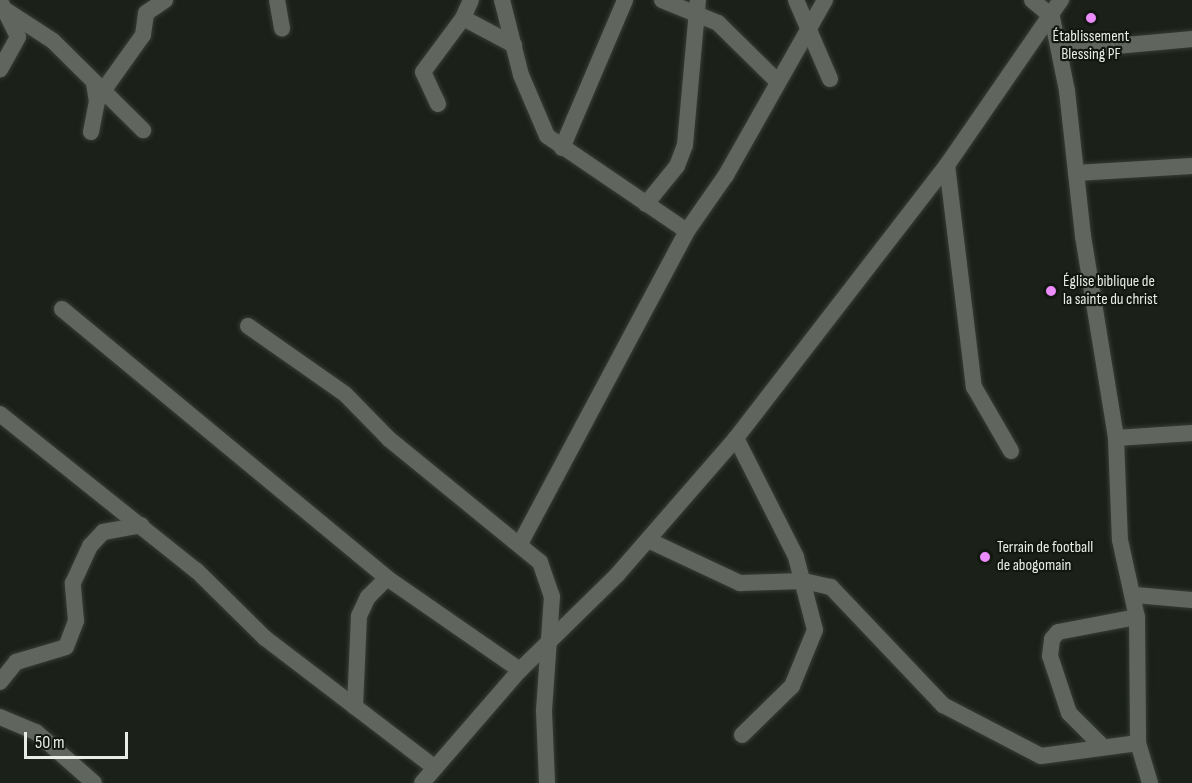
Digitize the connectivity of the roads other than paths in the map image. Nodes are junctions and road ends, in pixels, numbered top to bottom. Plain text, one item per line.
1 (165, 0) edge
2 (277, 0) edge
3 (471, 0) edge
4 (502, 0) edge
5 (625, 0) edge
6 (662, 0) edge
7 (698, 0) edge
8 (796, 0) edge
9 (825, 0) edge
10 (1032, 0) edge
11 (1061, 0) edge
12 (4, 6) edge
13 (1052, 16) junction
14 (463, 18) junction
15 (694, 18) junction
16 (282, 29) dead end
17 (808, 29) junction
18 (1192, 39) edge
19 (514, 45) junction
20 (1061, 51) junction
21 (0, 69) edge
22 (830, 79) dead end
23 (777, 81) junction
24 (98, 87) junction
25 (438, 104) dead end
26 (143, 130) dead end
27 (91, 132) dead end
28 (562, 148) junction
29 (947, 165) junction
30 (1192, 166) edge
31 (1076, 174) junction
32 (646, 204) junction
33 (687, 231) junction
34 (62, 309) dead end
35 (248, 326) dead end
36 (0, 414) edge
37 (1192, 433) edge
38 (736, 438) junction
39 (1116, 438) junction
40 (1011, 451) dead end
41 (141, 525) junction
42 (648, 540) junction
43 (520, 542) junction
44 (387, 578) junction
45 (804, 581) junction
46 (1135, 595) junction
47 (1192, 600) edge
48 (1137, 617) junction
49 (550, 644) junction
50 (520, 670) junction
51 (0, 682) edge
52 (355, 707) junction
53 (0, 717) edge
54 (742, 735) dead end
55 (1138, 743) junction
56 (1103, 747) junction
57 (435, 768) junction
58 (94, 783) edge
59 (422, 783) edge
60 (547, 783) edge
61 (1150, 783) edge

1 - 24 street
2 - 16 street
3 - 14 street
4 - 19 street
5 - 28 street
6 - 15 street
7 - 15 street
8 - 17 street
9 - 17 street
10 - 13 street
11 - 13 street
12 - 21 street
12 - 24 street
13 - 20 street
13 - 29 street
14 - 19 street
14 - 25 street
15 - 23 street
15 - 32 street
17 - 22 street
17 - 23 street
18 - 20 street
19 - 28 street
20 - 31 street
23 - 33 street
24 - 26 street
24 - 27 street
28 - 32 street
29 - 38 street
29 - 40 street
30 - 31 street
31 - 39 street
32 - 33 street
33 - 43 street
34 - 44 street
35 - 43 street
36 - 41 street
37 - 39 street
38 - 42 street
38 - 45 street
39 - 46 street
41 - 51 street
41 - 52 street
42 - 45 street
42 - 49 street
43 - 49 street
44 - 50 street
44 - 52 street
45 - 54 street
45 - 56 street
46 - 47 street
46 - 48 street
48 - 55 street
48 - 56 street
49 - 50 street
49 - 60 street
50 - 57 street
52 - 57 street
53 - 58 street
55 - 56 street
55 - 61 street
57 - 59 street

